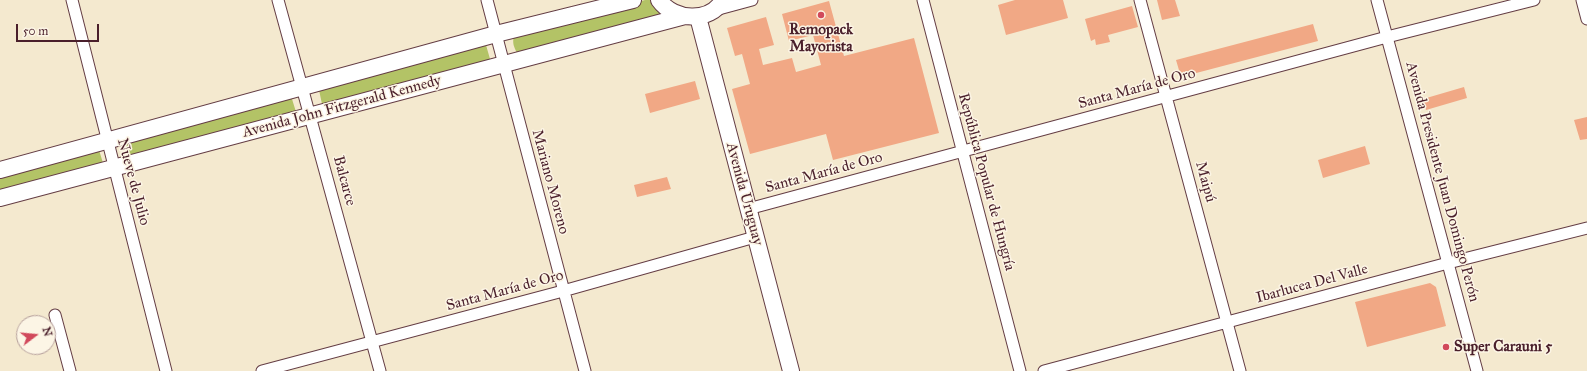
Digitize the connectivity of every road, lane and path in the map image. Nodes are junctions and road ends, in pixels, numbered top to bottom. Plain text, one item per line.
1 (72, 0) edge
2 (278, 0) edge
3 (487, 0) edge
4 (633, 0) edge
5 (659, 0) edge
6 (752, 0) edge
7 (923, 0) edge
8 (1140, 0) edge
9 (1377, 0) edge
10 (1534, 0) edge
11 (1582, 0) edge
12 (719, 5) edge
13 (691, 16) junction
14 (1587, 19) edge
15 (496, 34) junction
16 (1387, 37) junction
17 (504, 64) junction
18 (302, 88) junction
19 (1166, 96) junction
20 (311, 116) junction
21 (107, 141) junction
22 (963, 151) junction
23 (114, 168) junction
24 (0, 170) edge
25 (0, 198) edge
26 (748, 209) junction
27 (1587, 228) edge
28 (755, 237) junction
29 (1448, 263) junction
30 (563, 291) junction
31 (56, 319) edge
32 (1227, 323) junction
33 (372, 342) junction
34 (70, 371) edge
35 (166, 371) edge
36 (262, 371) edge
37 (380, 371) edge
38 (585, 371) edge
39 (791, 371) edge
40 (1020, 371) edge
41 (1044, 371) edge
42 (1240, 371) edge
43 (1477, 371) edge

1 - 21 street, Nueve de Julio
2 - 18 street, Balcarce
3 - 15 street, Mariano Moreno
4 - 15 street, Avenida John Fitzgerald Kennedy
5 - 13 street
6 - 12 street
7 - 22 street, República Popular de Hungría
8 - 19 street, Maipú
9 - 16 street, Avenida Presidente Juan Domingo Perón
10 - 16 street, Santa María de Oro
11 - 14 street
12 - 13 street, Avenida John Fitzgerald Kennedy
13 - 17 street, Avenida John Fitzgerald Kennedy
13 - 26 street, Avenida Uruguay
15 - 17 street, Mariano Moreno
15 - 18 street, Avenida John Fitzgerald Kennedy
16 - 19 street, Santa María de Oro
16 - 29 street, Avenida Presidente Juan Domingo Perón
17 - 20 street, Avenida John Fitzgerald Kennedy
17 - 30 street, Mariano Moreno
18 - 20 street, Balcarce
18 - 21 street, Avenida John Fitzgerald Kennedy
19 - 22 street, Santa María de Oro
19 - 32 street, Maipú
20 - 23 street, Avenida John Fitzgerald Kennedy
20 - 33 street, Balcarce
21 - 23 street, Nueve de Julio
21 - 24 street, Avenida John Fitzgerald Kennedy
22 - 26 street, Santa María de Oro
22 - 40 street, República Popular de Hungría
23 - 25 street, Avenida John Fitzgerald Kennedy
23 - 35 street, Nueve de Julio
26 - 28 street, Avenida Uruguay
27 - 29 street, Ibarlucea Del Valle
28 - 30 street, Santa María de Oro
28 - 39 street, Avenida Uruguay
29 - 32 street, Ibarlucea Del Valle
29 - 43 street, Avenida Presidente Juan Domingo Perón
30 - 33 street, Santa María de Oro
30 - 38 street, Mariano Moreno
31 - 34 street
32 - 41 street, Ibarlucea Del Valle
32 - 42 street, Maipú
33 - 36 street, Santa María de Oro
33 - 37 street, Balcarce

